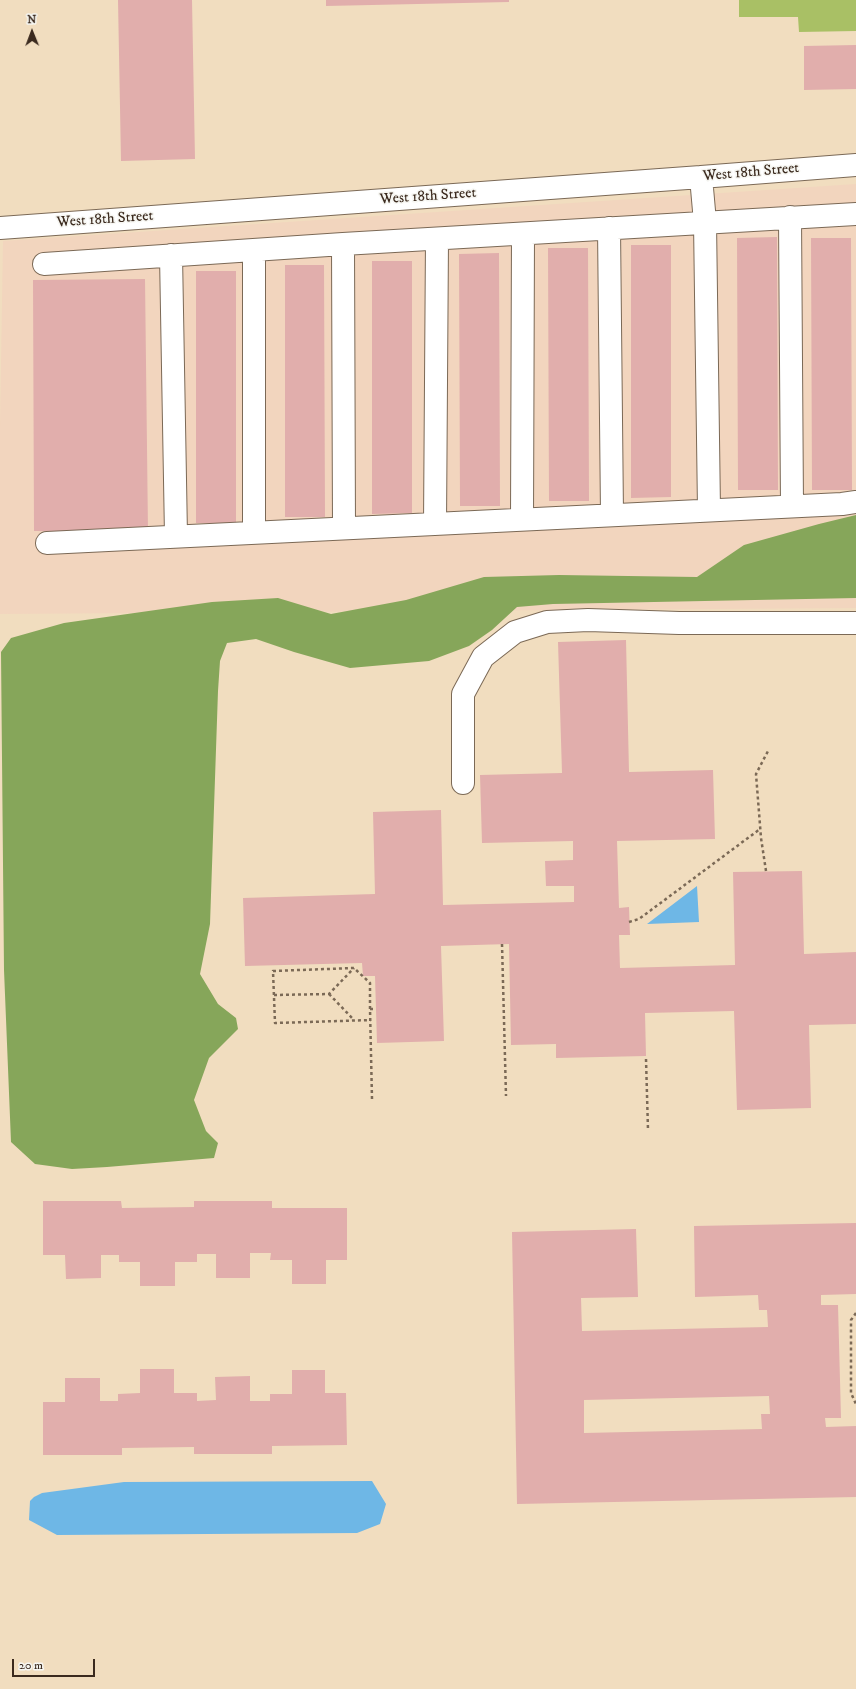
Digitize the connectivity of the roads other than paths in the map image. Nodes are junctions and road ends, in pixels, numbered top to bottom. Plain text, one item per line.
1 (856, 165) edge
2 (701, 177) junction
3 (856, 214) edge
4 (790, 217) junction
5 (705, 222) junction
6 (0, 228) edge
7 (609, 228) junction
8 (523, 234) junction
9 (437, 239) junction
10 (343, 244) junction
11 (254, 250) junction
12 (172, 255) junction
13 (44, 264) dead end
14 (856, 502) edge
15 (792, 506) junction
16 (709, 510) junction
17 (612, 515) junction
18 (522, 519) junction
19 (435, 524) junction
20 (344, 528) junction
21 (254, 533) junction
22 (176, 536) junction
23 (47, 543) dead end
24 (856, 623) edge
25 (463, 782) dead end

1 - 2 street, West 18th Street
2 - 5 street
2 - 6 street, West 18th Street
3 - 4 street
4 - 5 street
4 - 15 street
5 - 7 street
5 - 16 street
7 - 8 street
7 - 17 street
8 - 9 street
8 - 18 street
9 - 10 street
9 - 19 street
10 - 11 street
10 - 20 street
11 - 12 street
11 - 21 street
12 - 13 street
12 - 22 street
14 - 15 street
15 - 16 street
16 - 17 street
17 - 18 street
18 - 19 street
19 - 20 street
20 - 21 street
21 - 22 street
22 - 23 street
24 - 25 street

